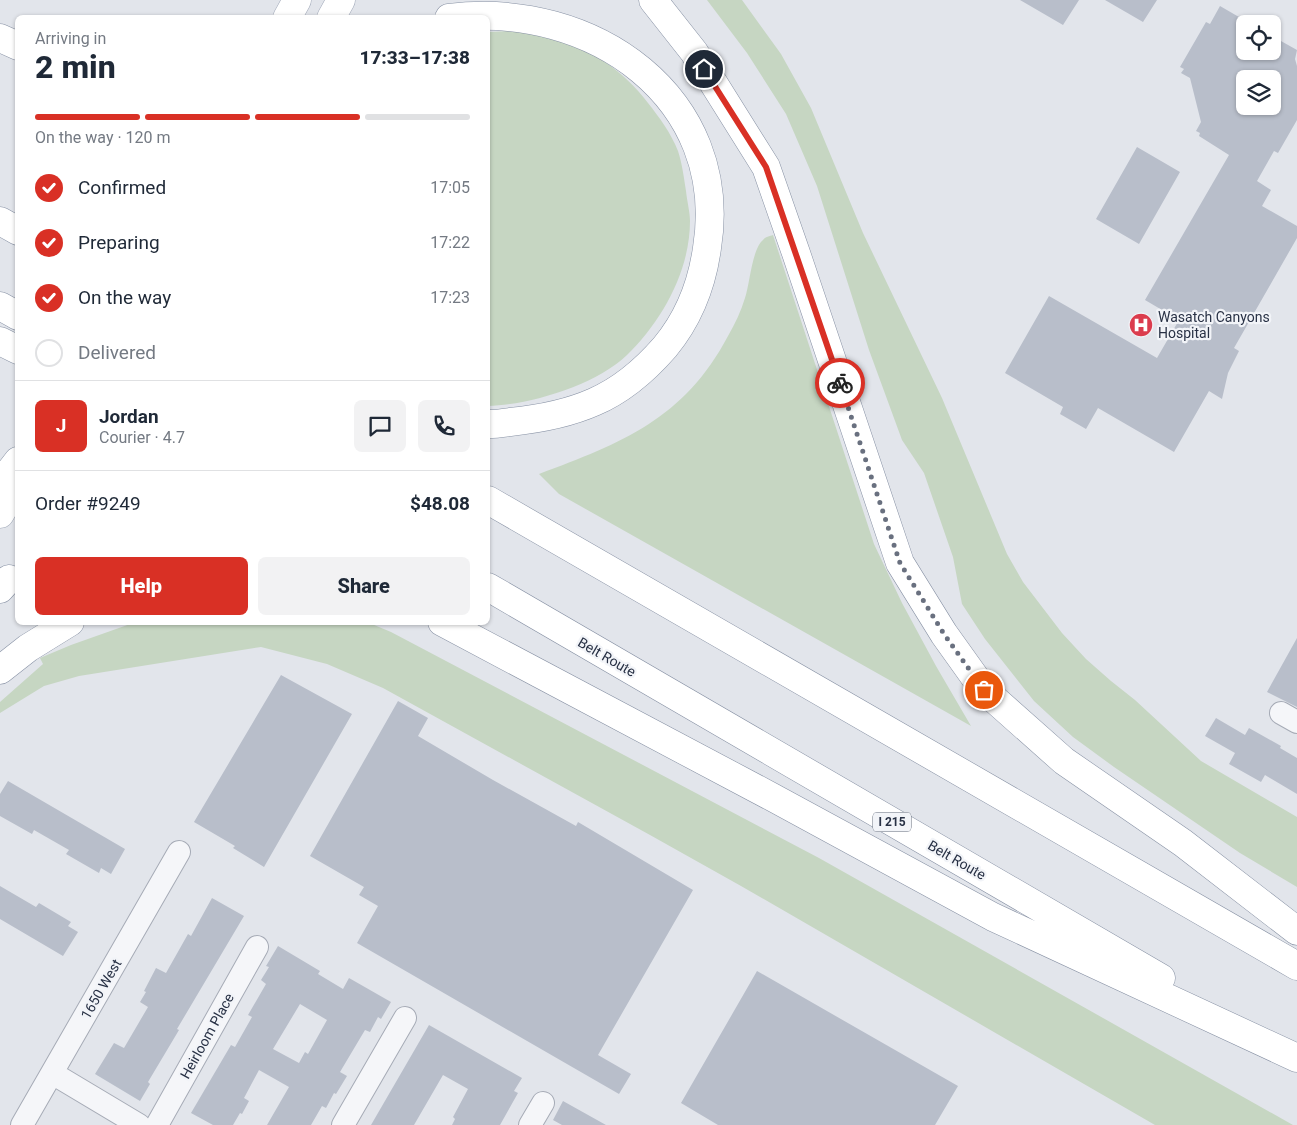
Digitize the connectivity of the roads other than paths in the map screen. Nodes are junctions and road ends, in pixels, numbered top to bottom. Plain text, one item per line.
1 (297, 0) edge
2 (341, 0) edge
3 (653, 0) edge
4 (289, 15) edge
5 (333, 15) edge
6 (459, 15) edge
7 (0, 38) edge
8 (15, 45) edge
9 (0, 219) edge
10 (15, 223) edge
11 (15, 229) edge
12 (0, 306) edge
13 (15, 314) edge
14 (490, 424) edge
15 (15, 465) edge
16 (0, 484) edge
17 (15, 489) edge
18 (490, 501) edge
19 (0, 514) edge
20 (490, 589) edge
21 (65, 625) edge
22 (448, 625) edge
23 (0, 670) edge
24 (179, 852) dead end
25 (1297, 931) edge
26 (257, 948) dead end
27 (1297, 966) edge
28 (404, 1018) dead end
29 (1297, 1058) edge
30 (52, 1073) junction
31 (543, 1102) dead end
32 (22, 1125) edge
33 (139, 1125) edge
34 (157, 1125) edge
35 (343, 1125) edge
36 (530, 1125) edge

1 - 4 main road
2 - 5 main road
3 - 25 main road
6 - 14 main road
7 - 8 main road
9 - 10 main road
9 - 11 main road
12 - 13 main road
15 - 16 main road
17 - 19 main road
18 - 27 main road
20 - 29 main road, Belt Route / I 215
21 - 23 main road
22 - 29 main road
24 - 30 street, 1650 West
26 - 34 street, Heirloom Place
28 - 35 street
30 - 32 street, 1650 West
30 - 33 street
31 - 36 street

